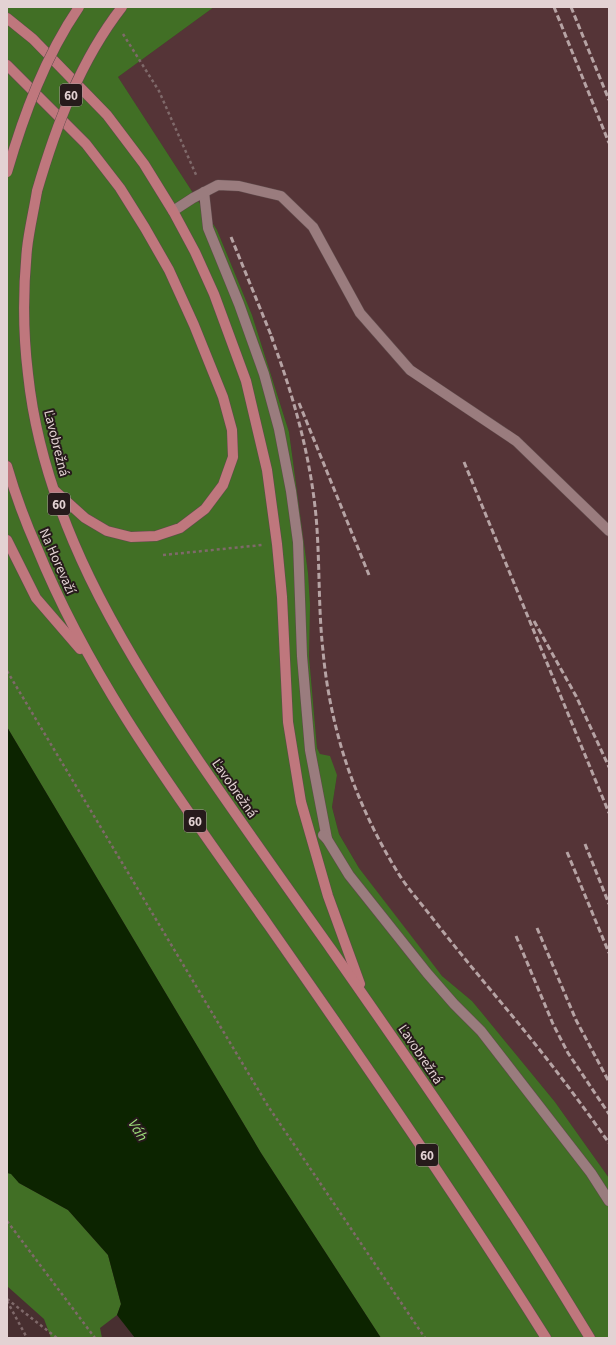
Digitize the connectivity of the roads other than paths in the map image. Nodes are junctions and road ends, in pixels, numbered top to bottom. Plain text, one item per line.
1 (79, 7) edge
2 (122, 7) edge
3 (7, 18) edge
4 (7, 64) edge
5 (7, 172) edge
6 (204, 192) junction
7 (173, 211) junction
8 (7, 466) edge
9 (54, 490) junction
10 (609, 531) edge
11 (7, 540) edge
12 (92, 664) junction
13 (365, 997) junction
14 (609, 1201) edge
15 (546, 1338) edge
16 (590, 1338) edge

1 - 5 main road, 60, bridge
2 - 9 main road, Ľavobrežná / 60, bridge
3 - 7 main road
4 - 9 main road
6 - 7 lane
6 - 10 lane
6 - 14 lane
7 - 13 main road
8 - 12 main road, Na Horevaží / 60
9 - 13 main road, Ľavobrežná / 60
11 - 12 main road
12 - 15 main road, 60
13 - 16 main road, Ľavobrežná / 60

